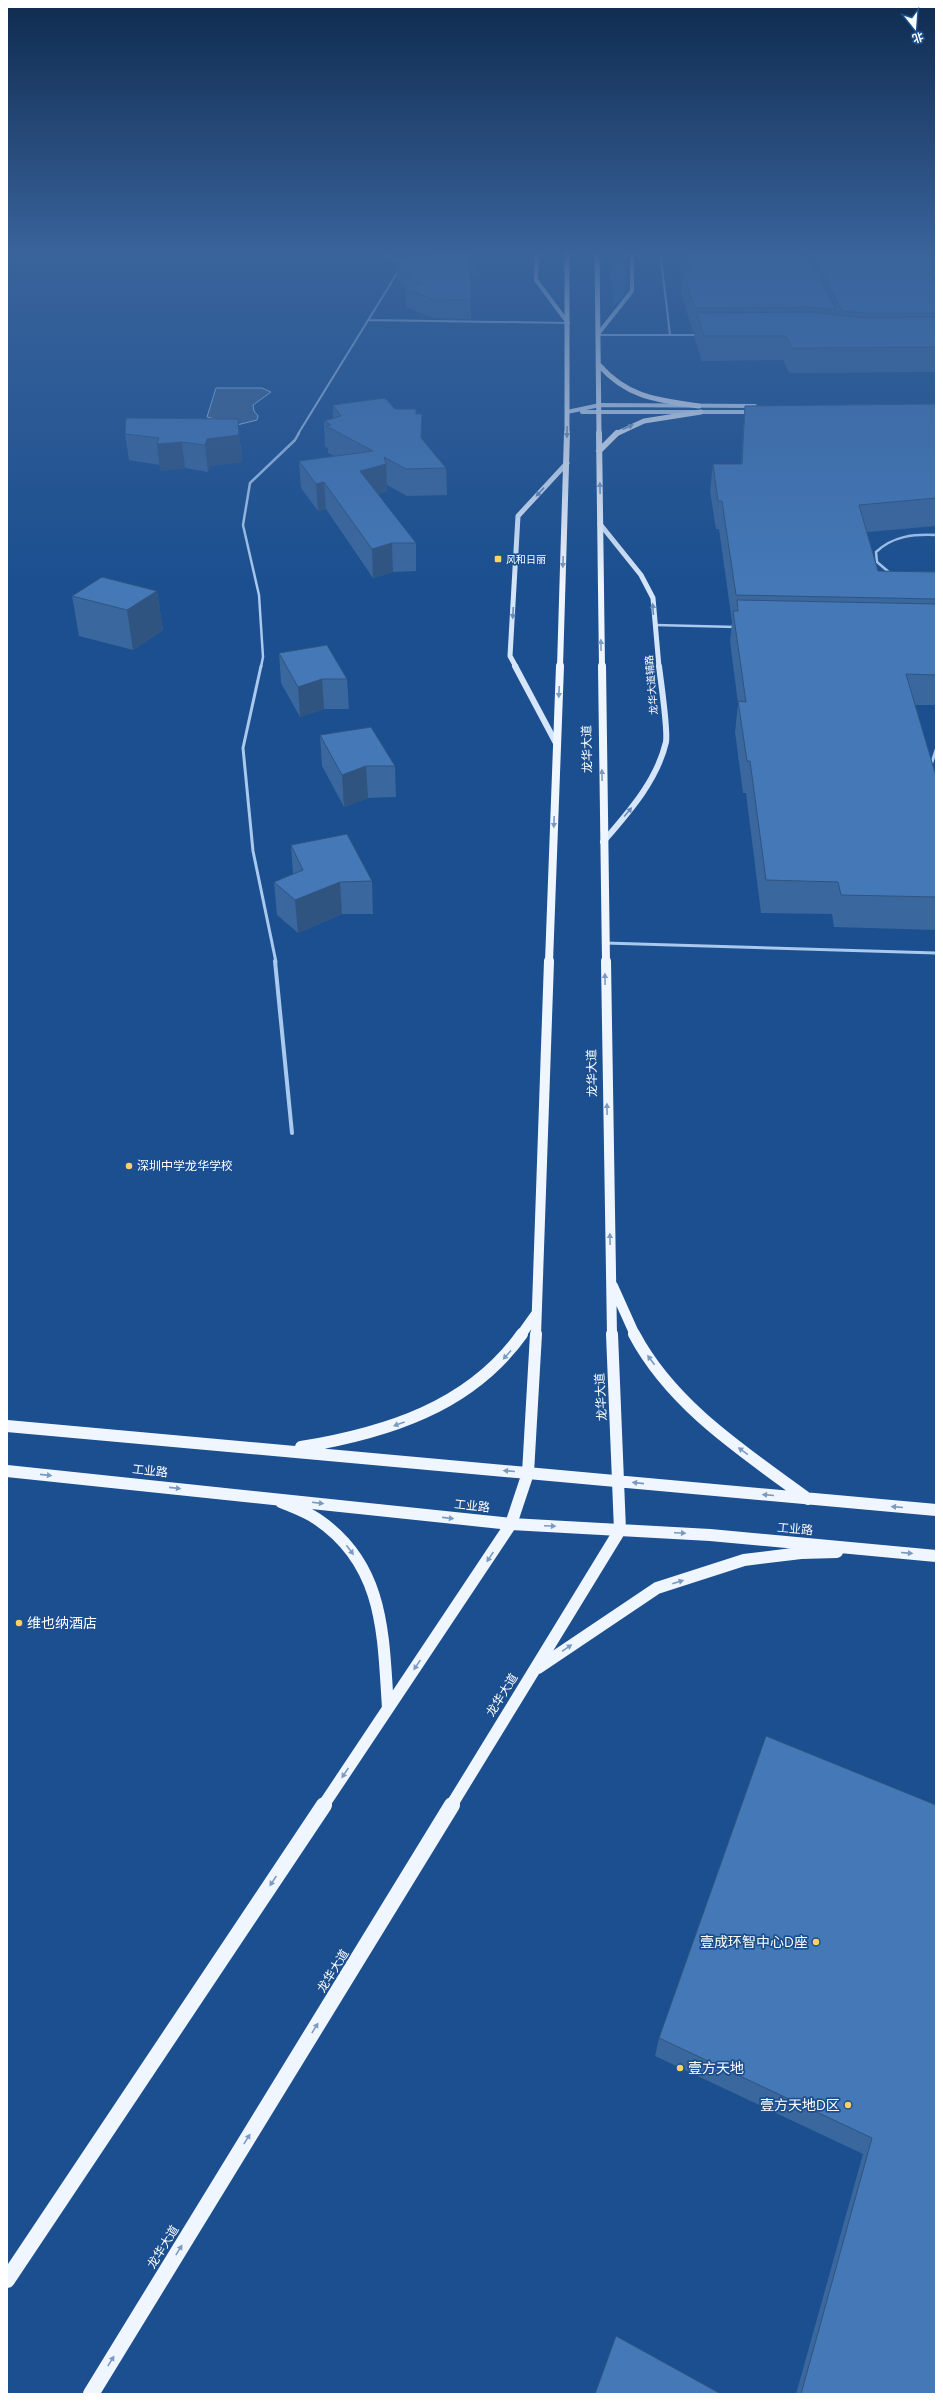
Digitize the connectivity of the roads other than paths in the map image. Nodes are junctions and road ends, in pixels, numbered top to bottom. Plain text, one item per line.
1 (342, 362) edge
2 (568, 362) edge
3 (600, 365) joint
4 (600, 405) junction
5 (762, 406) edge
6 (700, 409) junction
7 (567, 412) junction
8 (763, 412) edge
9 (600, 413) junction
10 (599, 451) junction
11 (567, 463) junction
12 (600, 524) junction
13 (936, 535) edge
14 (893, 575) edge
15 (655, 625) junction
16 (740, 627) edge
17 (557, 745) junction
18 (936, 750) edge
19 (931, 769) edge
20 (603, 842) junction
21 (605, 943) junction
22 (936, 953) edge
23 (292, 1133) dead end
24 (610, 1278) junction
25 (537, 1312) junction
26 (7, 1426) edge
27 (284, 1450) junction
28 (7, 1471) edge
29 (528, 1473) junction
30 (618, 1481) junction
31 (272, 1498) junction
32 (808, 1499) junction
33 (936, 1510) edge
34 (511, 1524) junction
35 (620, 1530) junction
36 (886, 1551) junction
37 (936, 1556) edge
38 (535, 1670) junction
39 (388, 1708) junction
40 (7, 2280) edge
41 (91, 2394) edge

1 - 23 street
2 - 7 main road
3 - 4 main road, 龙华大道
3 - 6 main road
4 - 6 main road
4 - 7 main road
4 - 9 main road, 龙华大道
5 - 6 main road
6 - 8 main road
6 - 9 main road
10 -> 6 main road
7 - 9 main road
7 -> 11 main road
9 - 10 main road, 龙华大道
12 -> 10 main road, 龙华大道
11 -> 17 main road
11 -> 17 main road
15 -> 12 main road, 龙华大道辅路
20 -> 12 main road, 龙华大道
13 - 14 street
15 - 16 street
20 -> 15 main road, 龙华大道辅路
17 -> 25 main road
18 - 19 street
20 - 21 main road, 龙华大道
21 - 22 street
24 -> 21 main road, 龙华大道
24 - 30 main road, 龙华大道
32 -> 24 main road
25 -> 27 main road
25 - 29 main road
26 - 27 main road
29 -> 27 main road
28 -> 31 main road, 工业路
29 - 30 main road
29 - 34 main road
32 -> 30 main road
30 - 35 main road, 龙华大道
31 -> 34 main road, 工业路
31 -> 39 main road
33 -> 32 main road
34 -> 35 main road, 工业路
34 -> 39 main road
35 -> 36 main road, 工业路
35 - 38 main road, 龙华大道
36 -> 37 main road, 工业路
38 -> 36 main road
41 -> 38 main road, 龙华大道
39 -> 40 main road

